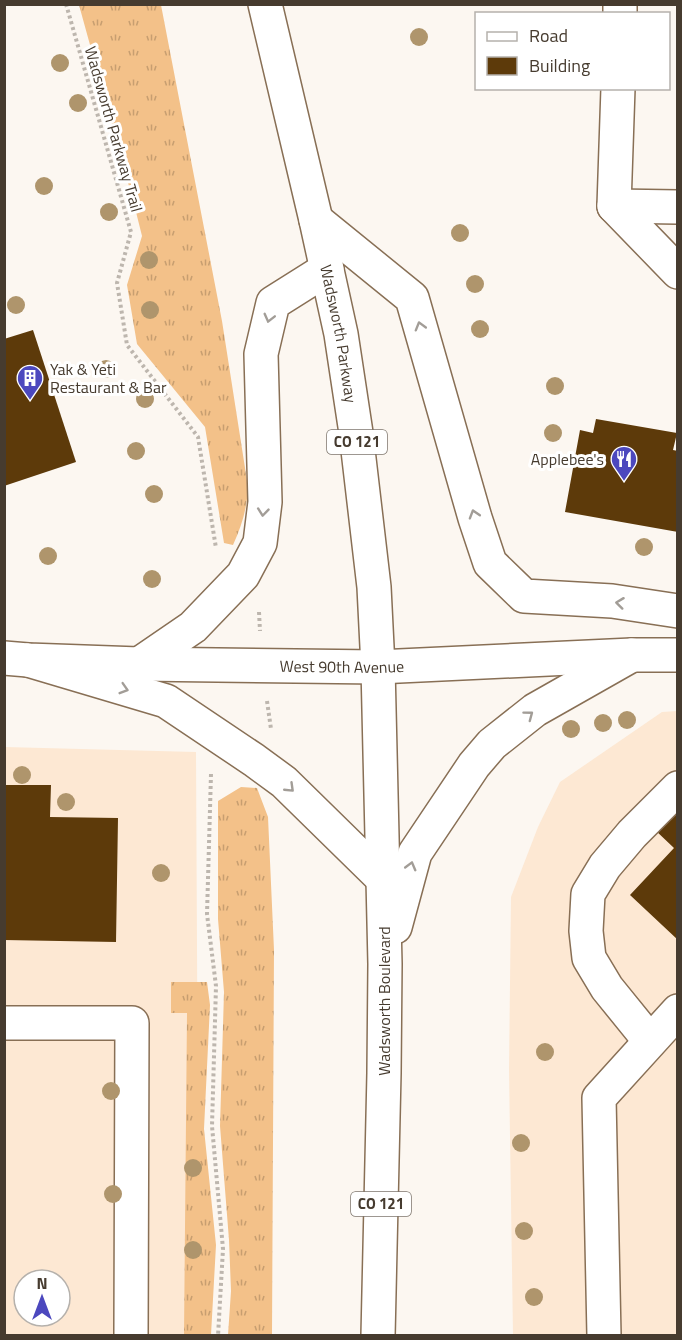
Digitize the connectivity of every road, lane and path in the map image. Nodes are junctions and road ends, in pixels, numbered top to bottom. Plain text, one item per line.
1 (66, 4) edge
2 (265, 4) edge
3 (618, 90) edge
4 (614, 206) junction
5 (678, 207) edge
6 (316, 220) junction
7 (327, 269) junction
8 (678, 272) edge
9 (217, 556) dead end
10 (678, 610) edge
11 (632, 655) junction
12 (678, 655) edge
13 (16, 659) edge
14 (139, 664) junction
15 (378, 667) junction
16 (211, 773) dead end
17 (678, 788) edge
18 (383, 879) junction
19 (385, 964) junction
20 (678, 1011) edge
21 (4, 1023) edge
22 (650, 1041) junction
23 (131, 1335) edge
24 (218, 1335) edge
25 (378, 1335) edge
26 (604, 1335) edge

1 - 9 path, Wadsworth Parkway Trail
2 - 6 main road, Wadsworth Parkway / CO 121
3 - 4 main road
4 - 5 main road
4 - 8 main road
6 - 7 main road, Wadsworth Parkway / CO 121
10 -> 6 main road
7 -> 14 main road
7 - 15 main road, Wadsworth Parkway / CO 121
11 - 12 main road, West 90th Avenue
11 - 15 main road, West 90th Avenue
19 -> 11 main road
13 - 14 main road, West 90th Avenue
13 -> 18 main road
14 - 15 main road, West 90th Avenue
15 - 18 main road, Wadsworth Boulevard / CO 121
16 - 24 path
17 - 22 main road
18 - 19 main road, Wadsworth Boulevard / CO 121
19 - 25 main road, Wadsworth Boulevard / CO 121
20 - 22 main road
21 - 23 main road
22 - 26 main road

